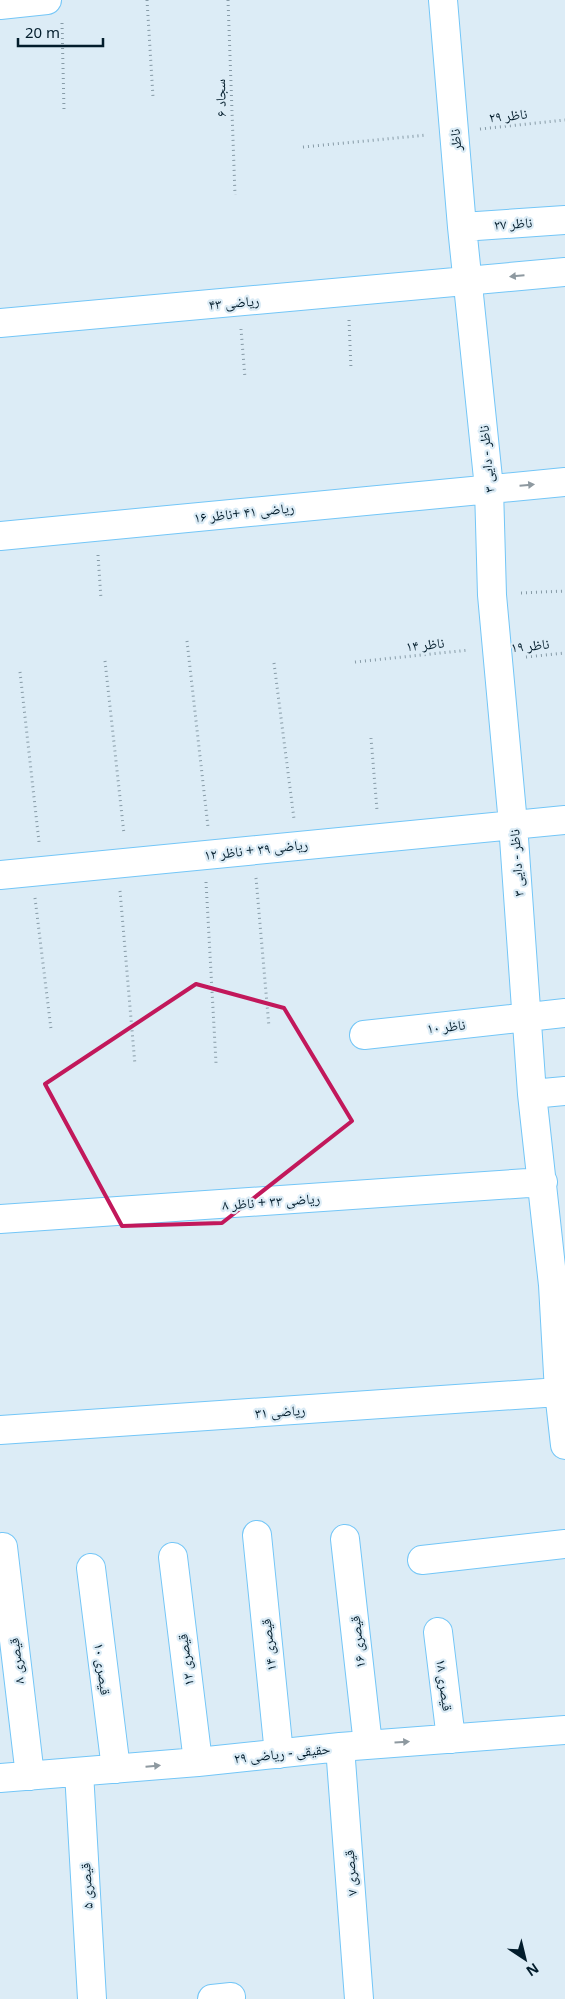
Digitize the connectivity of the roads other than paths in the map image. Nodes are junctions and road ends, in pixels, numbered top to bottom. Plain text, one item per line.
1 (443, 0) edge
2 (0, 5) edge
3 (54, 9) edge
4 (565, 220) edge
5 (462, 227) junction
6 (565, 272) edge
7 (468, 280) junction
8 (0, 323) edge
9 (565, 482) edge
10 (489, 488) junction
11 (0, 536) edge
12 (565, 820) edge
13 (513, 824) junction
14 (0, 875) edge
15 (565, 1013) edge
16 (527, 1017) junction
17 (364, 1035) dead end
18 (565, 1091) edge
19 (532, 1094) junction
20 (550, 1175) edge
21 (0, 1219) edge
22 (559, 1285) edge
23 (559, 1392) junction
24 (0, 1430) edge
25 (565, 1445) edge
26 (257, 1535) dead end
27 (345, 1539) dead end
28 (565, 1544) edge
29 (3, 1547) dead end
30 (173, 1557) dead end
31 (422, 1560) dead end
32 (91, 1568) dead end
33 (438, 1632) dead end
34 (565, 1730) edge
35 (451, 1739) junction
36 (368, 1745) junction
37 (340, 1746) junction
38 (279, 1754) junction
39 (198, 1762) junction
40 (116, 1769) junction
41 (79, 1772) junction
42 (30, 1776) junction
43 (0, 1778) edge
44 (92, 1999) edge
45 (359, 1999) edge

1 - 5 street, ناظر
2 - 3 street
4 - 5 street, ناظر ۲۷
5 - 7 street, ناظر
6 -> 7 street, ریاضی ۴۳
7 - 8 street, ریاضی ۴۳
7 - 10 street, ناظر - دایی ۳
10 -> 9 street, ریاضی ۴۱ +ناظر ۱۶
10 - 11 street, ریاضی ۴۱ +ناظر ۱۶
10 - 13 street, ناظر - دایی ۳
12 - 13 street, ریاضی ۳۹ + ناظر ۱۲
13 - 14 street, ریاضی ۳۹ + ناظر ۱۲
13 - 16 street, ناظر - دایی ۳
15 - 16 street, ناظر ۱۰
16 - 17 street, ناظر ۱۰
16 - 19 street, ناظر - دایی ۳
18 - 19 street
19 - 20 street, ناظر - دایی ۳
20 - 21 street, ریاضی ۳۳ + ناظر ۸
20 - 22 street, ناظر - دایی ۳
22 - 23 street, ناظر - دایی ۳
23 - 24 street, ریاضی ۳۱
23 - 25 street, ناظر - دایی ۳
26 - 38 street, قیصری ۱۴
27 - 36 street, قیصری ۱۶
28 - 31 street
29 - 42 street, قیصری ۸
30 - 39 street, قیصری ۱۲
32 - 40 street, قیصری ۱۰
33 - 35 street, قیصری ۱۸
34 - 35 street, حقیقی - ریاضی ۲۹
36 -> 35 street, حقیقی - ریاضی ۲۹
36 - 37 street, حقیقی - ریاضی ۲۹
37 - 38 street, حقیقی - ریاضی ۲۹
37 - 45 street, قیصری ۷
38 - 39 street, حقیقی - ریاضی ۲۹
40 -> 39 street, حقیقی - ریاضی ۲۹
40 - 41 street, حقیقی - ریاضی ۲۹
41 - 42 street, حقیقی - ریاضی ۲۹
41 - 44 street, قیصری ۵
42 - 43 street, حقیقی - ریاضی ۲۹

